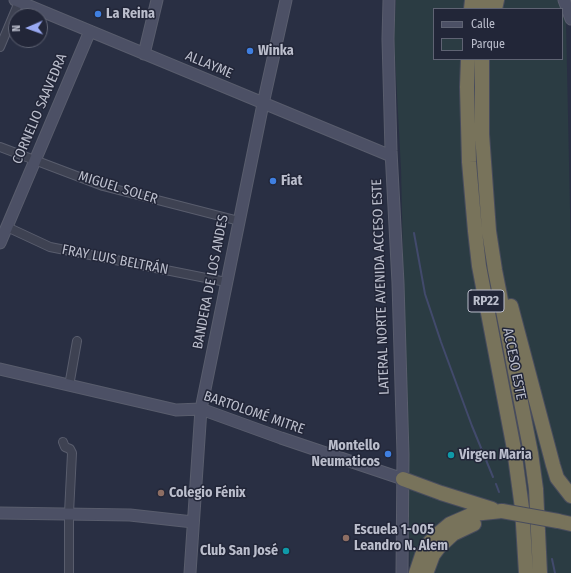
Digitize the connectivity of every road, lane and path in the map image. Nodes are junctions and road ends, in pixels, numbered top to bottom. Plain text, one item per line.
1 (157, 0) edge
2 (286, 0) edge
3 (389, 0) edge
4 (564, 0) edge
5 (17, 1) edge
6 (36, 4) edge
7 (571, 19) edge
8 (90, 31) junction
9 (0, 48) edge
10 (144, 54) junction
11 (464, 60) edge
12 (468, 60) edge
13 (482, 60) edge
14 (490, 60) edge
15 (263, 104) junction
16 (482, 134) junction
17 (0, 146) edge
18 (391, 156) junction
19 (35, 161) junction
20 (468, 162) junction
21 (485, 165) junction
22 (239, 221) junction
23 (7, 228) junction
24 (0, 243) edge
25 (226, 282) junction
26 (77, 341) dead end
27 (0, 369) edge
28 (69, 386) junction
29 (200, 409) junction
30 (63, 442) dead end
31 (403, 479) junction
32 (571, 496) edge
33 (0, 513) edge
34 (69, 513) junction
35 (503, 516) junction
36 (193, 522) junction
37 (564, 527) edge
38 (524, 541) junction
39 (69, 573) edge
40 (190, 573) edge
41 (402, 573) edge
42 (416, 573) edge
43 (426, 573) edge
44 (522, 573) edge
45 (526, 573) edge
46 (540, 573) edge

1 - 10 street
2 - 15 street, BANDERA DE LOS ANDES
3 - 18 street, LATERAL NORTE AVENIDA ACCESO ESTE
4 - 7 street
5 - 6 street, ALLAYME
5 - 9 street
6 - 8 street, ALLAYME
8 - 10 street, ALLAYME
8 - 19 street, CORNELIO SAAVEDRA
10 - 15 street, ALLAYME
11 - 20 highway
12 - 20 highway, ACCESO ESTE / RP22
13 - 16 highway, ACCESO ESTE / RP22
14 - 16 highway
15 - 18 street, ALLAYME
15 - 22 street, BANDERA DE LOS ANDES
16 - 21 highway, ACCESO ESTE / RP22
17 - 19 street, MIGUEL SOLER
18 - 31 street, LATERAL NORTE AVENIDA ACCESO ESTE
19 - 22 street, MIGUEL SOLER
19 - 23 street, CORNELIO SAAVEDRA
20 - 38 highway, ACCESO ESTE / RP22
21 - 32 highway
21 - 46 highway, ACCESO ESTE / RP22
22 - 25 street, BANDERA DE LOS ANDES
23 - 24 street, CORNELIO SAAVEDRA
23 - 25 street, FRAY LUIS BELTRÁN
25 - 29 street, BANDERA DE LOS ANDES
26 - 28 street
27 - 28 street, BARTOLOMÉ MITRE
28 - 29 street, BARTOLOMÉ MITRE
29 - 31 street, BARTOLOMÉ MITRE
29 - 36 street, BANDERA DE LOS ANDES
30 - 34 street
31 - 35 highway
31 - 41 street, LATERAL NORTE AVENIDA ACCESO ESTE
33 - 34 street
34 - 36 street
34 - 39 street
35 - 37 highway
35 - 42 highway
35 - 43 highway
36 - 40 street, BANDERA DE LOS ANDES
38 - 44 highway
38 - 45 highway, ACCESO ESTE / RP22

